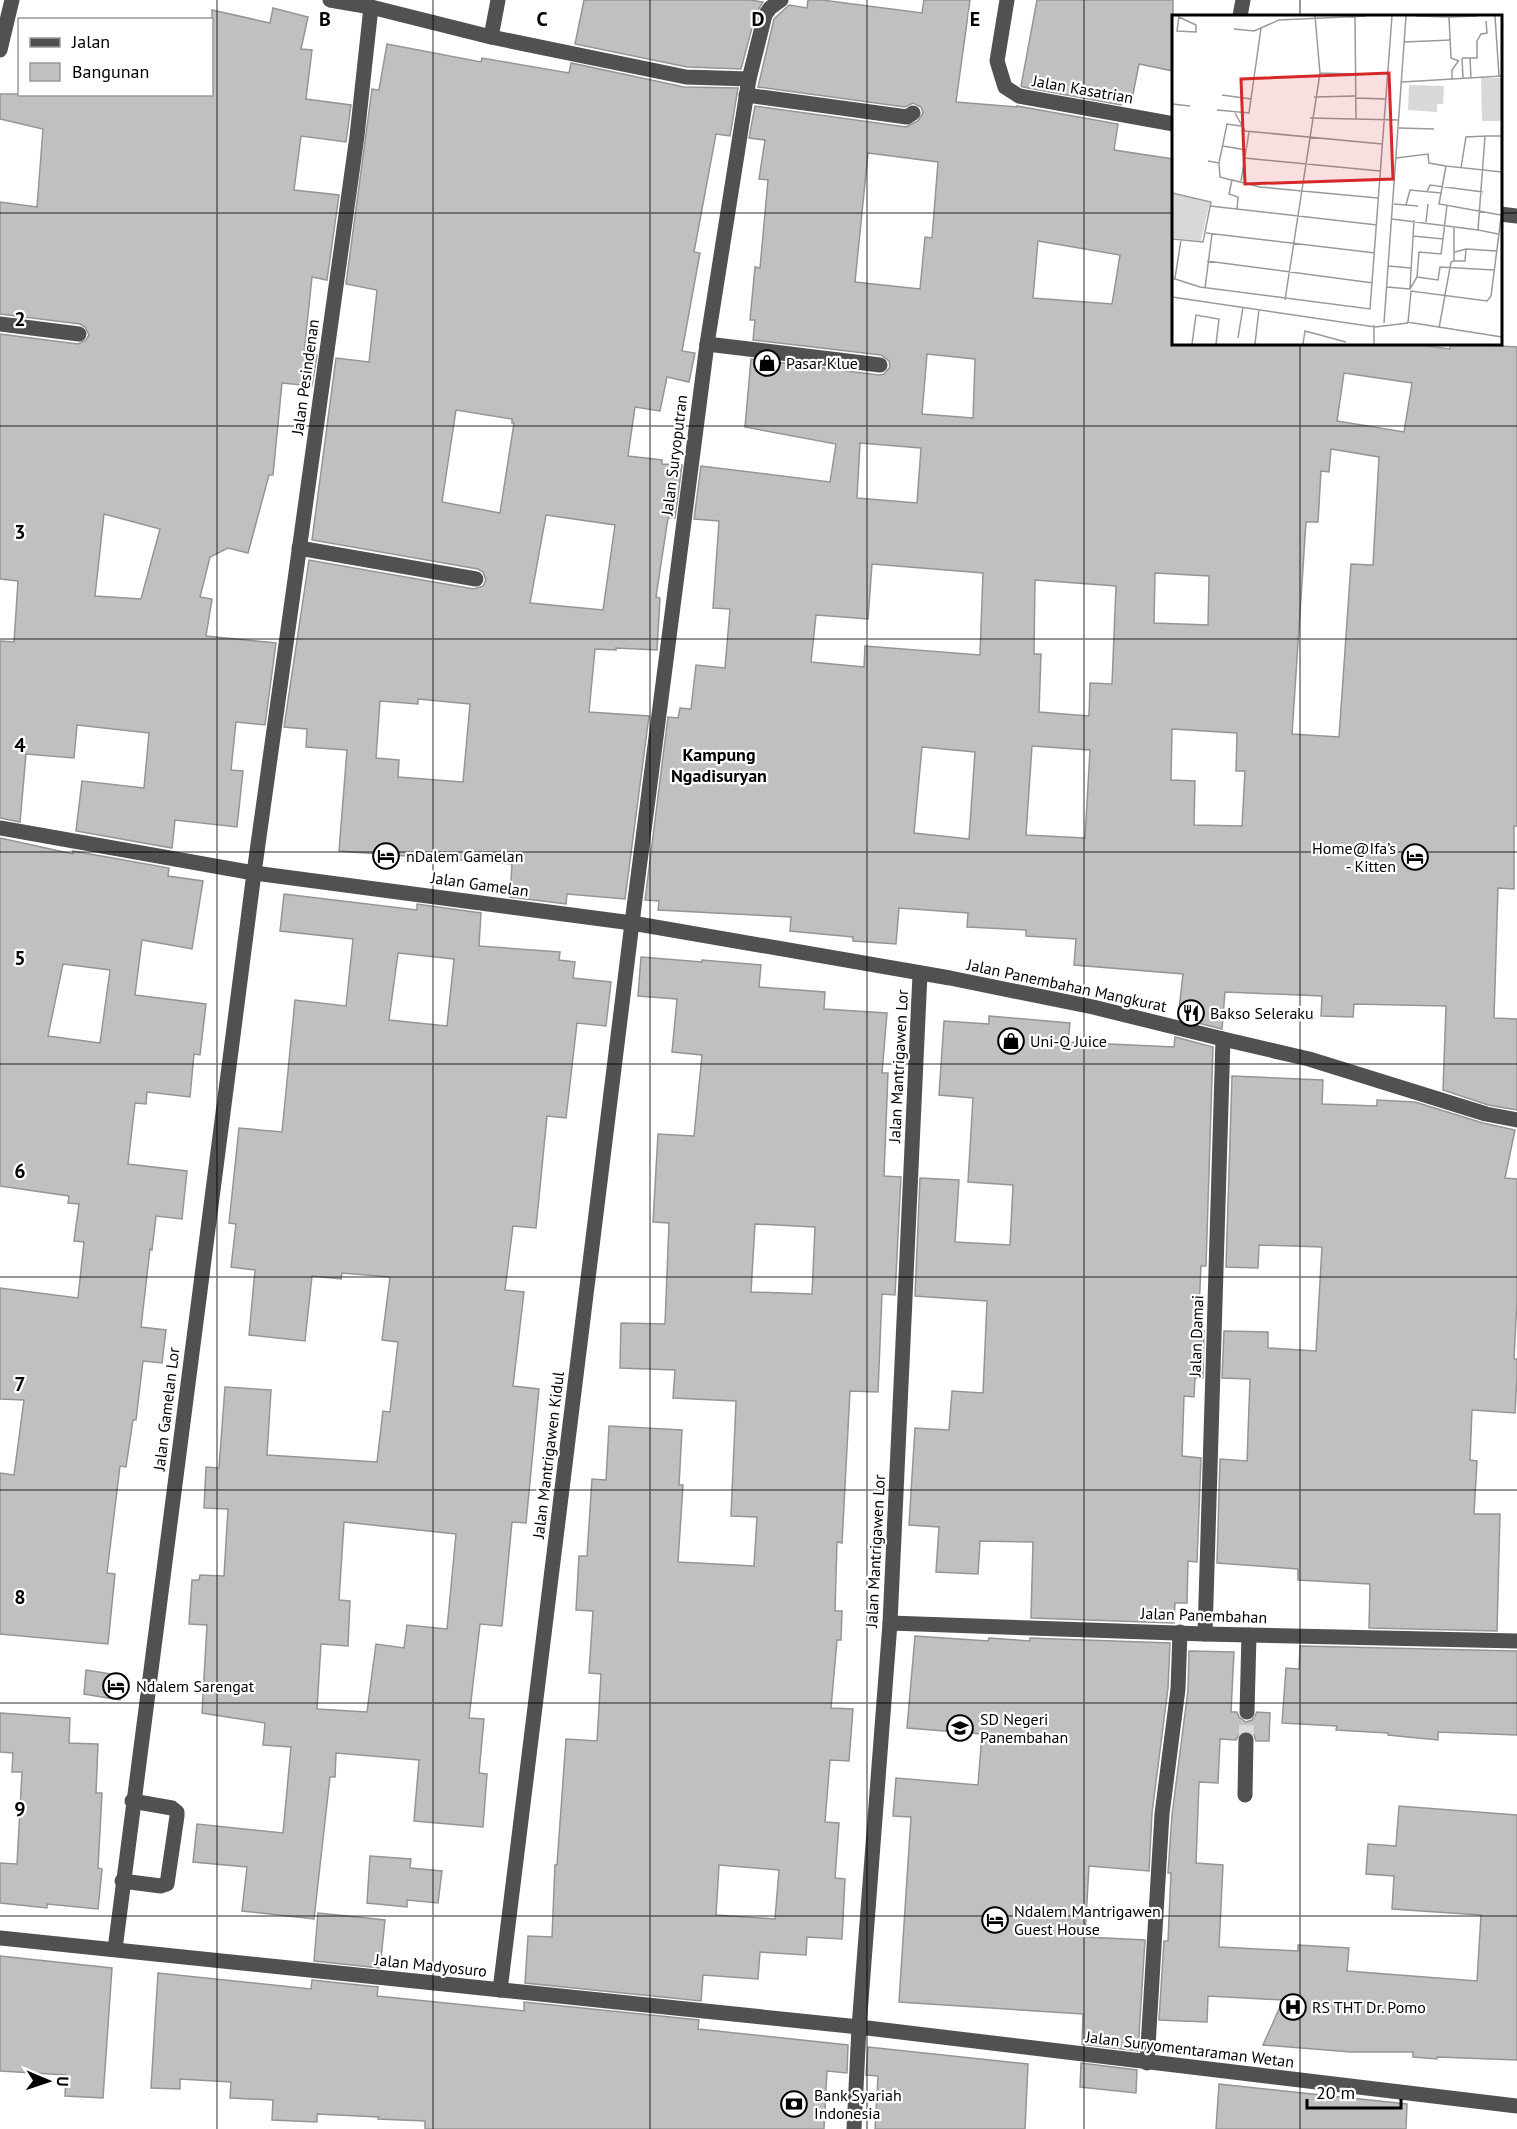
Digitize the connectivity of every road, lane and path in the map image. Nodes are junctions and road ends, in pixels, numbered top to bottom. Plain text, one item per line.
1 (12, 0) edge
2 (330, 0) edge
3 (498, 0) edge
4 (781, 0) edge
5 (1007, 0) edge
6 (1243, 0) edge
7 (371, 7) junction
8 (1240, 15) edge
9 (490, 37) junction
10 (0, 50) edge
11 (749, 79) junction
12 (746, 95) junction
13 (913, 113) dead end
14 (1172, 124) edge
15 (1502, 214) edge
16 (1517, 216) edge
17 (0, 324) edge
18 (79, 334) dead end
19 (707, 344) junction
20 (880, 365) dead end
21 (299, 548) junction
22 (476, 579) dead end
23 (0, 828) edge
24 (254, 873) junction
25 (632, 923) junction
26 (920, 974) junction
27 (1223, 1040) junction
28 (1517, 1120) edge
29 (890, 1623) junction
30 (1180, 1632) junction
31 (1205, 1634) junction
32 (1249, 1635) junction
33 (1517, 1641) edge
34 (1247, 1712) tunnel mouth
35 (1246, 1740) tunnel mouth
36 (1245, 1795) dead end
37 (132, 1801) junction
38 (122, 1881) junction
39 (0, 1938) edge
40 (115, 1949) junction
41 (500, 1990) junction
42 (858, 2026) junction
43 (1147, 2063) junction
44 (1517, 2106) edge
45 (854, 2129) edge

1 - 10 street
2 - 7 street
3 - 9 street
4 - 11 street, Jalan Suryoputran
5 - 14 street, Jalan Kasatrian
6 - 8 street
7 - 9 street
7 - 21 street, Jalan Pesindenan
9 - 11 street
11 - 12 street, Jalan Suryoputran
12 - 13 street
12 - 19 street, Jalan Suryoputran
15 - 16 street
17 - 18 street
19 - 20 street
19 - 25 street, Jalan Suryoputran
21 - 22 street
21 - 24 street, Jalan Pesindenan
23 - 24 street, Jalan Gamelan
24 - 25 street, Jalan Gamelan
24 - 37 street, Jalan Gamelan Lor
25 - 26 street, Jalan Gamelan
25 - 41 street, Jalan Mantrigawen Kidul
26 - 27 street, Jalan Panembahan Mangkurat
26 - 29 street, Jalan Mantrigawen Lor
27 - 28 street, Jalan Panembahan Mangkurat
27 - 31 street, Jalan Damai
29 - 30 street, Jalan Panembahan
29 - 42 street, Jalan Mantrigawen Lor
30 - 31 street, Jalan Panembahan
30 - 43 street
31 - 32 street, Jalan Panembahan
32 - 33 street, Jalan Panembahan
32 - 34 street
35 - 36 street
37 - 38 street, Jalan Gamelan Lor
37 - 38 street
38 - 40 street, Jalan Gamelan Lor
39 - 40 street, Jalan Madyosuro
40 - 41 street, Jalan Madyosuro
41 - 42 street, Jalan Madyosuro
42 - 43 street, Jalan Suryomentaraman Wetan
42 - 45 street, Jalan Mantrigawen Lor
43 - 44 street, Jalan Suryomentaraman Wetan

